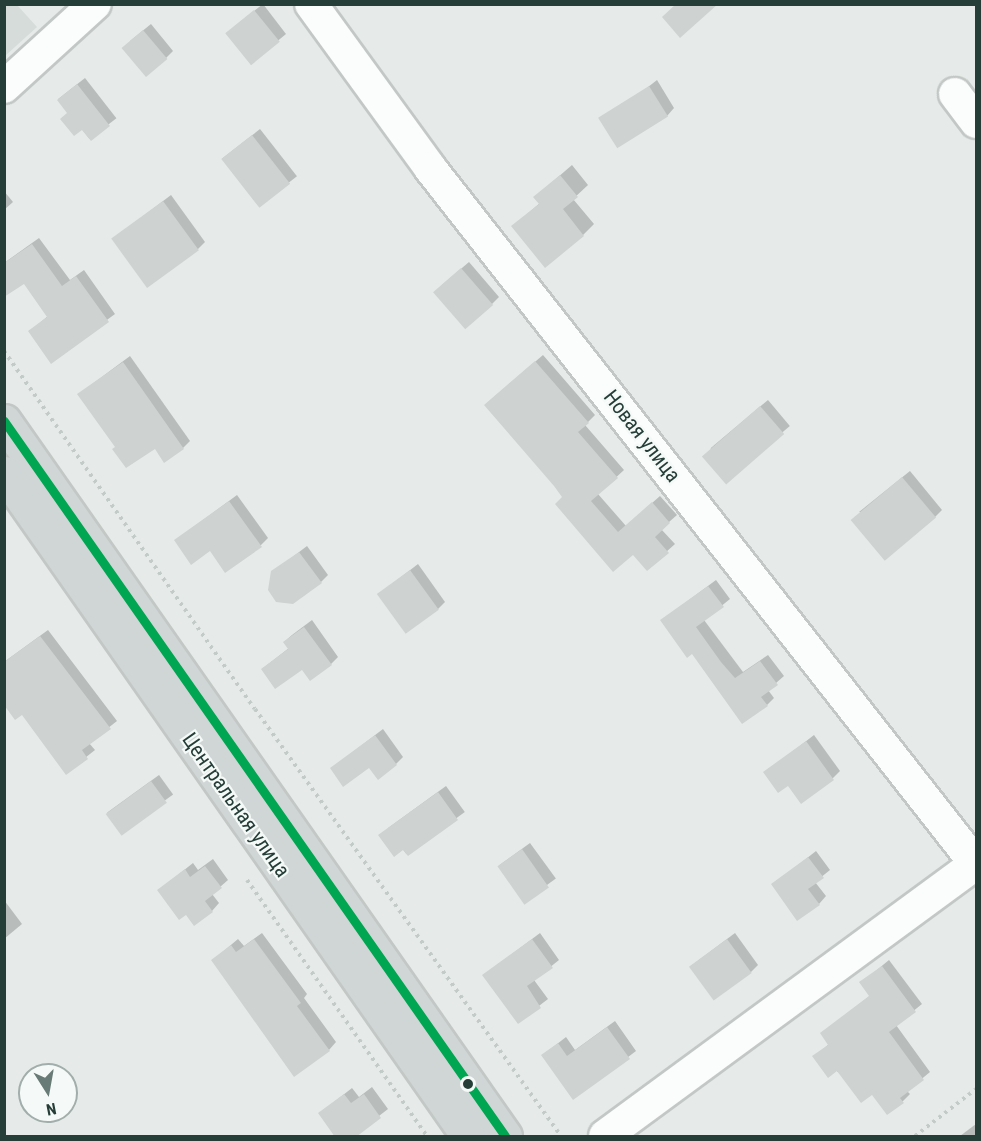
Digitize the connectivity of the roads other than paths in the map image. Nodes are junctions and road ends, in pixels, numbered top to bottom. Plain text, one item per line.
1 (95, 4) edge
2 (311, 4) edge
3 (9, 74) edge
4 (955, 94) dead end
5 (976, 122) edge
6 (4, 421) edge
7 (4, 473) edge
8 (976, 863) edge
9 (468, 1137) edge
10 (505, 1137) edge
11 (605, 1137) edge

1 - 3 street
2 - 8 street, Новая улица
4 - 5 street
6 - 10 main road, Центральная улица
7 - 9 main road, Центральная улица
8 - 11 street

